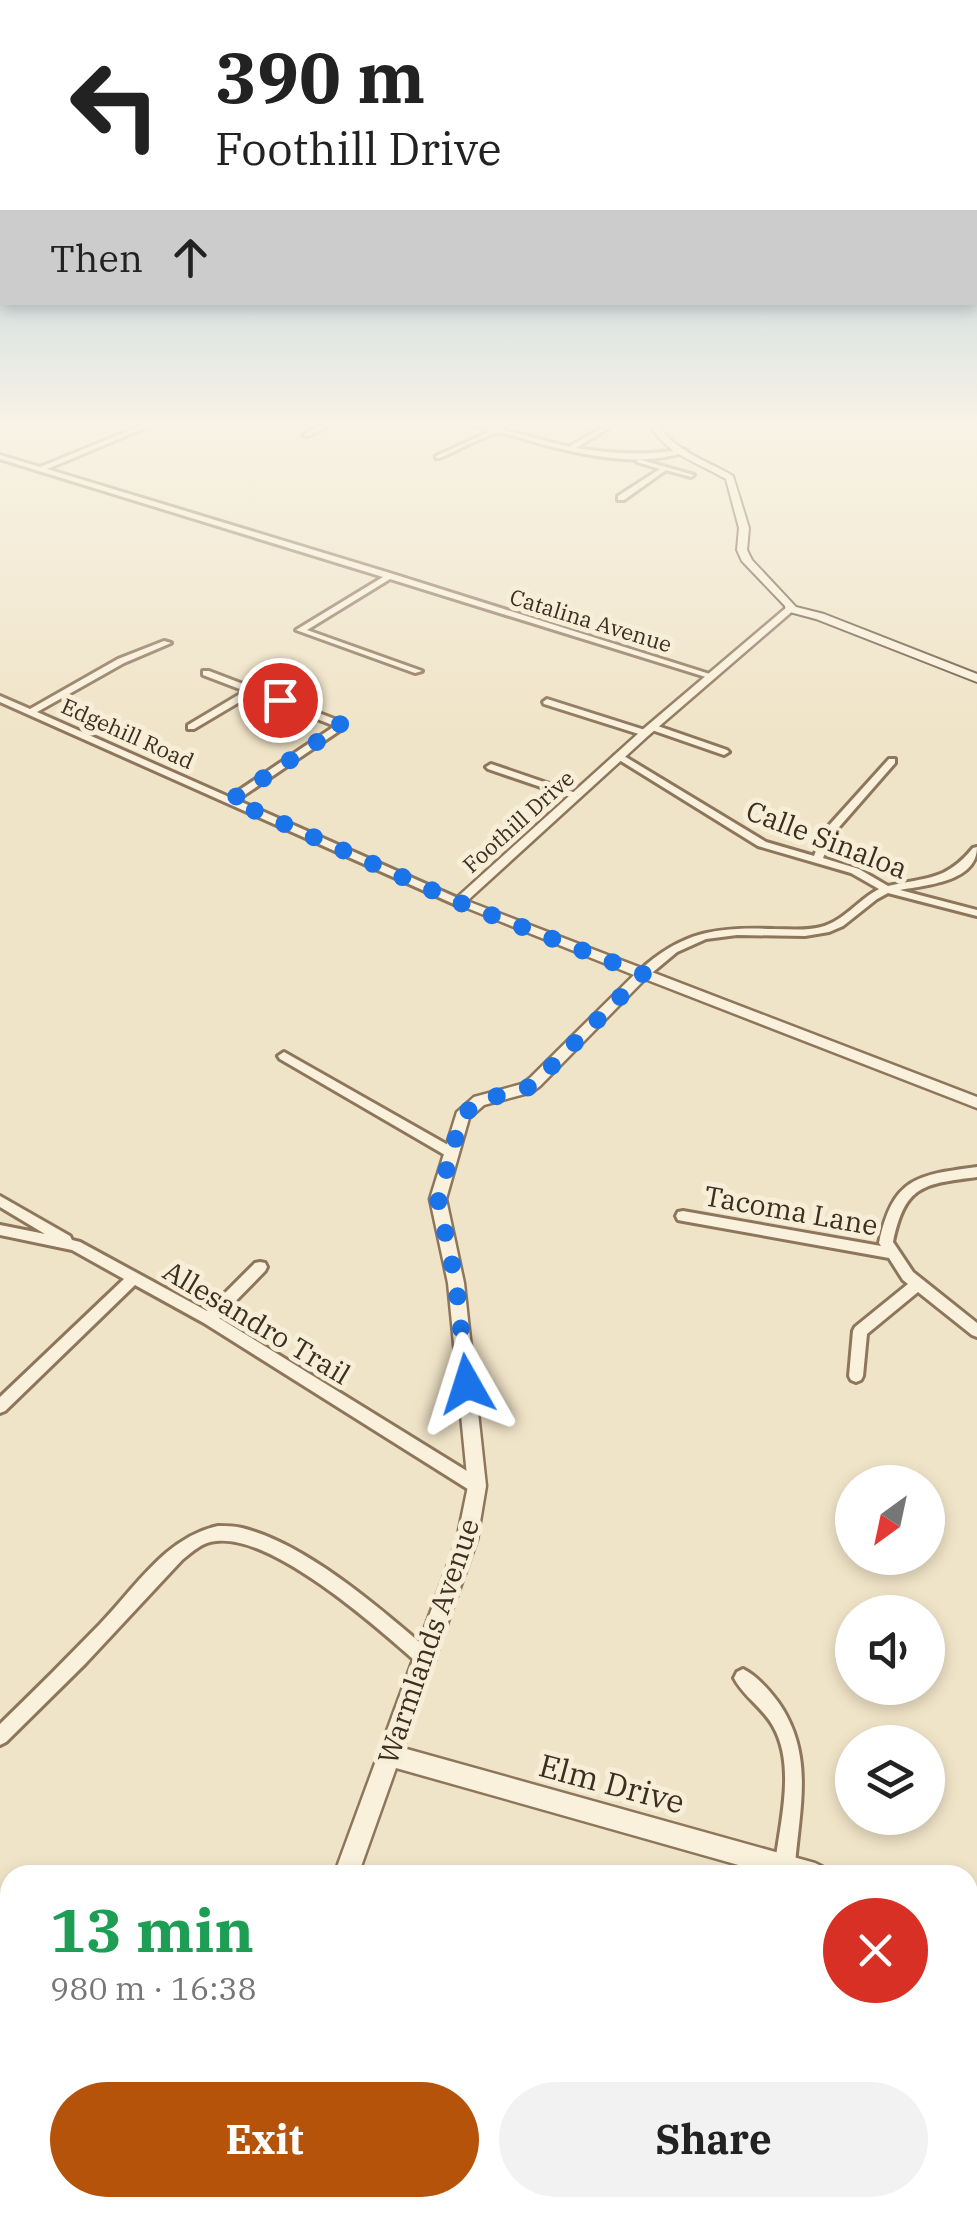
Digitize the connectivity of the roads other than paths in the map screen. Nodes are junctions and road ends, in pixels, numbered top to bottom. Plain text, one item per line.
1 (222, 524) edge
2 (744, 524) edge
3 (390, 576) junction
4 (790, 609) junction
5 (167, 642) dead end
6 (418, 671) dead end
7 (206, 672) dead end
8 (712, 676) junction
9 (977, 678) edge
10 (253, 690) junction
11 (0, 699) edge
12 (547, 702) dead end
13 (32, 712) junction
14 (190, 727) dead end
15 (648, 730) junction
16 (724, 752) dead end
17 (619, 756) junction
18 (892, 761) dead end
19 (491, 767) dead end
20 (576, 796) junction
21 (231, 800) junction
22 (977, 850) edge
23 (817, 860) junction
24 (886, 889) junction
25 (458, 902) junction
26 (977, 913) edge
27 (643, 974) junction
28 (284, 1056) dead end
29 (977, 1103) edge
30 (450, 1152) junction
31 (977, 1172) edge
32 (0, 1201) edge
33 (683, 1216) dead end
34 (0, 1230) edge
35 (75, 1246) junction
36 (890, 1253) junction
37 (260, 1268) dead end
38 (134, 1278) junction
39 (918, 1284) junction
40 (208, 1319) junction
41 (977, 1330) edge
42 (856, 1376) dead end
43 (0, 1407) edge
44 (477, 1486) junction
45 (426, 1659) junction
46 (743, 1678) dead end
47 (0, 1736) edge
48 (390, 1755) junction
49 (785, 1864) joint
50 (350, 1865) edge

1 - 3 street, Catalina Avenue
2 - 4 main road
3 - 6 street
3 - 8 street, Catalina Avenue
4 - 8 street, Foothill Drive
4 - 9 main road
5 - 13 street
7 - 10 street
8 - 15 street, Foothill Drive
10 - 14 street
10 - 21 street
11 - 13 street, Edgehill Road
12 - 15 street
13 - 21 street, Edgehill Road
15 - 16 street
15 - 17 street, Foothill Drive
17 - 20 street, Foothill Drive
17 - 23 street, Calle Sinaloa
18 - 23 street
19 - 20 street
20 - 25 street, Foothill Drive
21 - 25 street, Edgehill Road
22 - 24 street, Warmlands Avenue
23 - 24 street, Calle Sinaloa
24 - 26 street, Calle Sinaloa
24 - 27 street, Warmlands Avenue
25 - 27 street, Foothill Drive
27 - 29 street, Foothill Drive
27 - 30 street, Warmlands Avenue
28 - 30 street
30 - 44 street, Warmlands Avenue
31 - 36 street
32 - 35 street
33 - 36 street, Tacoma Lane
34 - 35 street, Allesandro Trail
35 - 38 street, Allesandro Trail
36 - 39 street
37 - 40 street
38 - 40 street, Allesandro Trail
38 - 43 street
39 - 41 street
39 - 42 street
40 - 44 street, Allesandro Trail
44 - 45 street, Warmlands Avenue
45 - 47 street
45 - 48 street, Warmlands Avenue
46 - 49 street
48 - 49 street, Elm Drive
48 - 50 street, Warmlands Avenue

